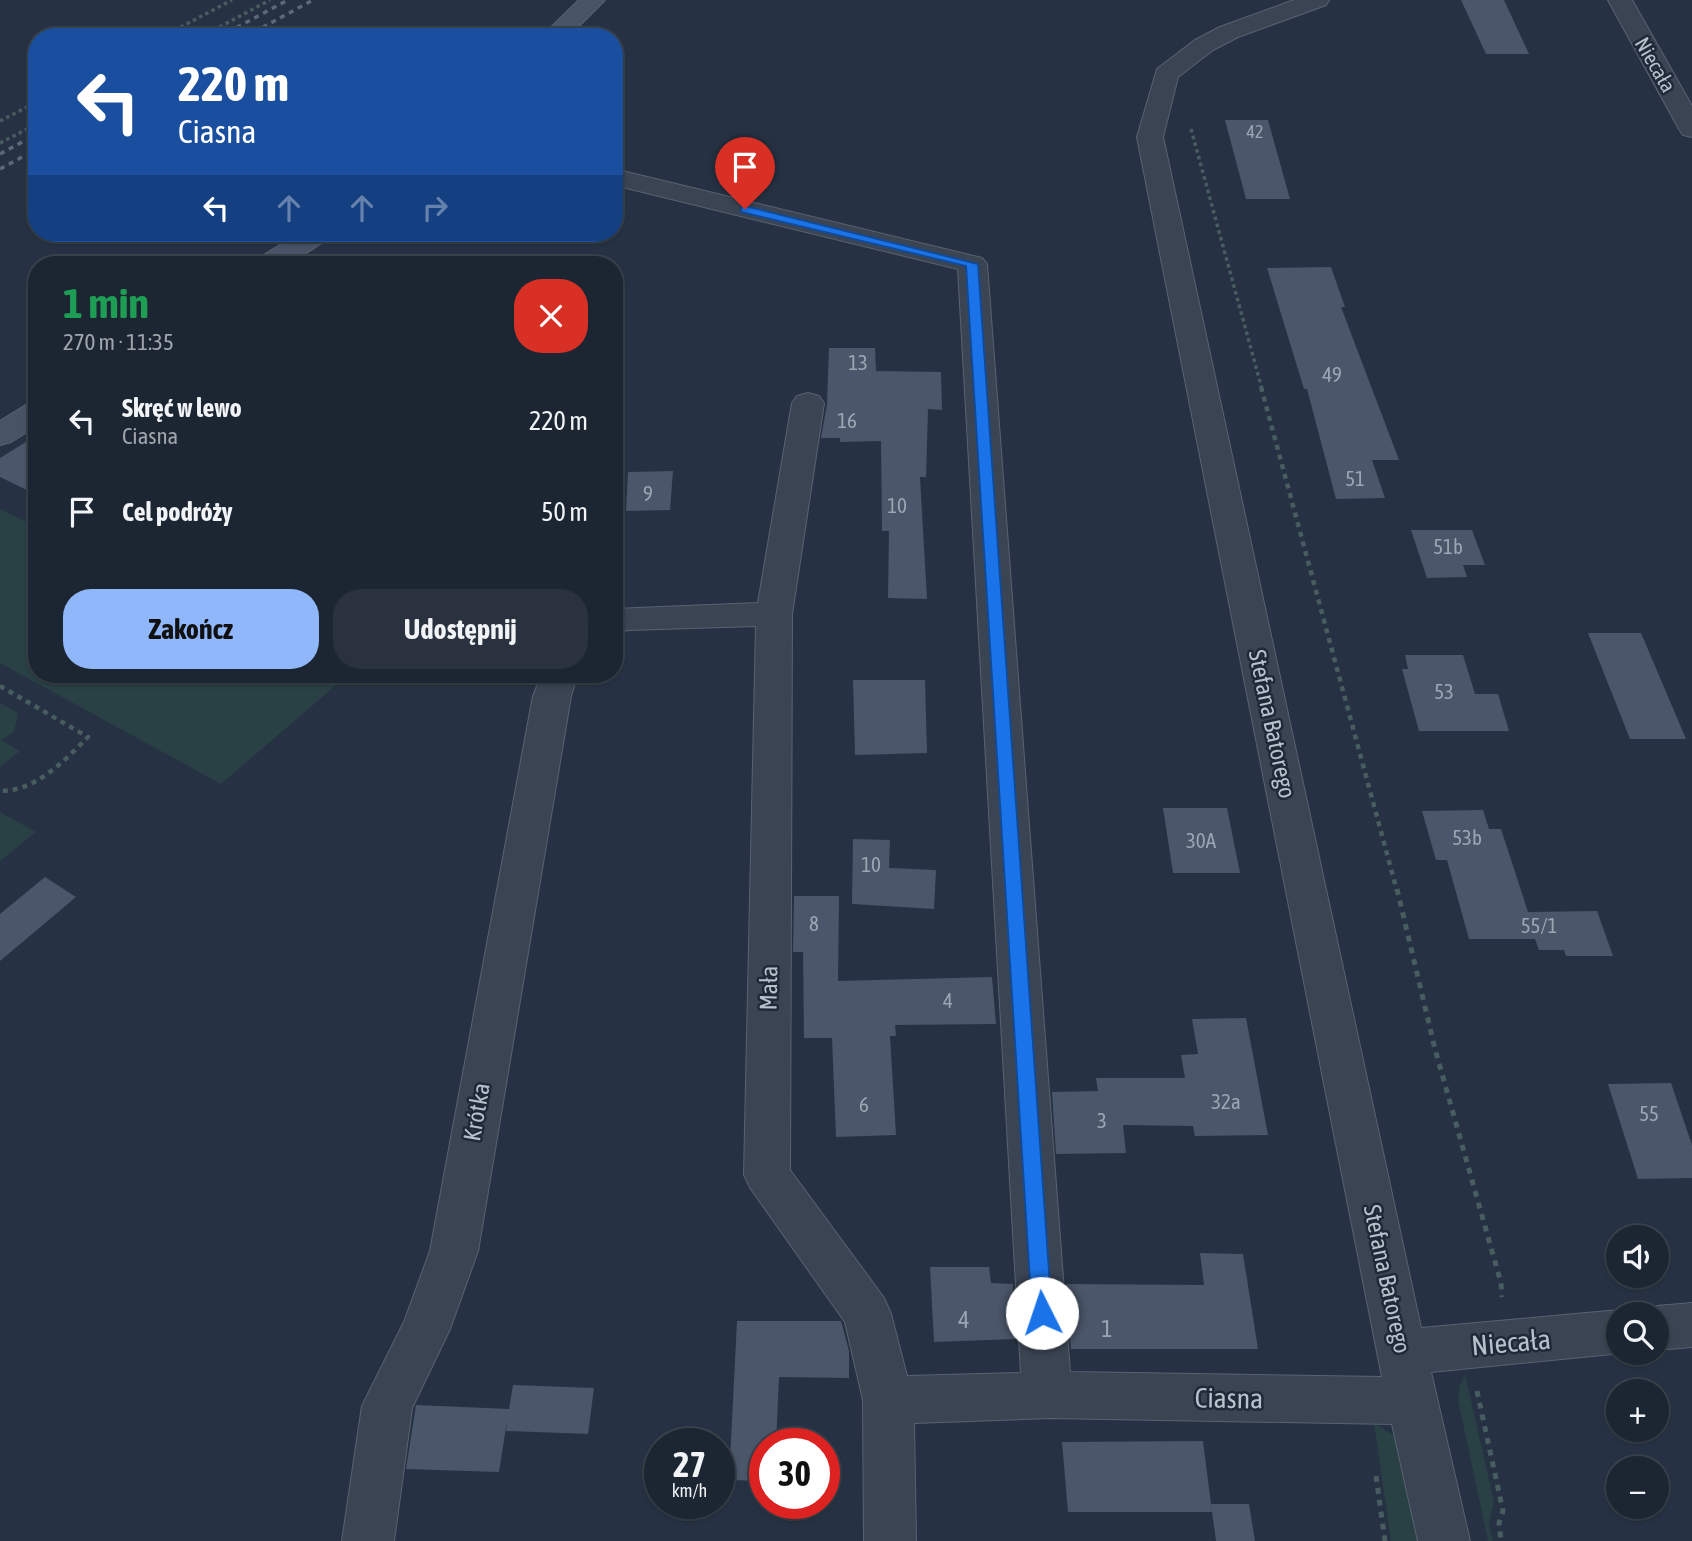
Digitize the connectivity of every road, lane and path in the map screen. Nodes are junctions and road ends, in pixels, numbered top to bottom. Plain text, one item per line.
1 (232, 0) edge
2 (270, 0) edge
3 (593, 0) edge
4 (1317, 0) edge
5 (1620, 0) edge
6 (179, 28) edge
7 (218, 28) edge
8 (563, 28) edge
9 (28, 107) edge
10 (1189, 120) dead end
11 (0, 121) edge
12 (1692, 128) edge
13 (28, 129) edge
14 (0, 143) edge
15 (623, 179) edge
16 (304, 242) edge
17 (282, 256) edge
18 (808, 403) dead end
19 (28, 418) edge
20 (0, 435) edge
21 (774, 614) junction
22 (623, 618) edge
23 (557, 683) edge
24 (0, 686) edge
25 (0, 791) edge
26 (1502, 1299) dead end
27 (1692, 1325) edge
28 (1669, 1327) edge
29 (1606, 1333) edge
30 (1467, 1346) junction
31 (1402, 1352) junction
32 (1047, 1396) junction
33 (888, 1400) junction
34 (1412, 1401) junction
35 (1376, 1474) dead end
36 (368, 1541) edge
37 (890, 1541) edge
38 (1385, 1541) edge
39 (1444, 1541) edge
40 (1502, 1541) edge

1 - 6 path
2 - 7 path
3 - 8 street
4 - 31 street, Stefana Batorego
5 - 12 street, Niecała
9 - 11 path
10 - 26 path
13 - 14 path
15 - 32 street
16 - 17 street
18 - 21 street, Mała
19 - 20 street
21 - 22 street
21 - 33 street, Mała
23 - 36 street, Krótka
24 - 25 path
27 - 28 street
29 - 30 street, Niecała
30 - 31 street, Niecała
30 - 40 path
31 - 34 street, Stefana Batorego
32 - 33 street, Ciasna
32 - 34 street, Ciasna
33 - 37 street, Mała
34 - 39 street, Stefana Batorego
35 - 38 path

